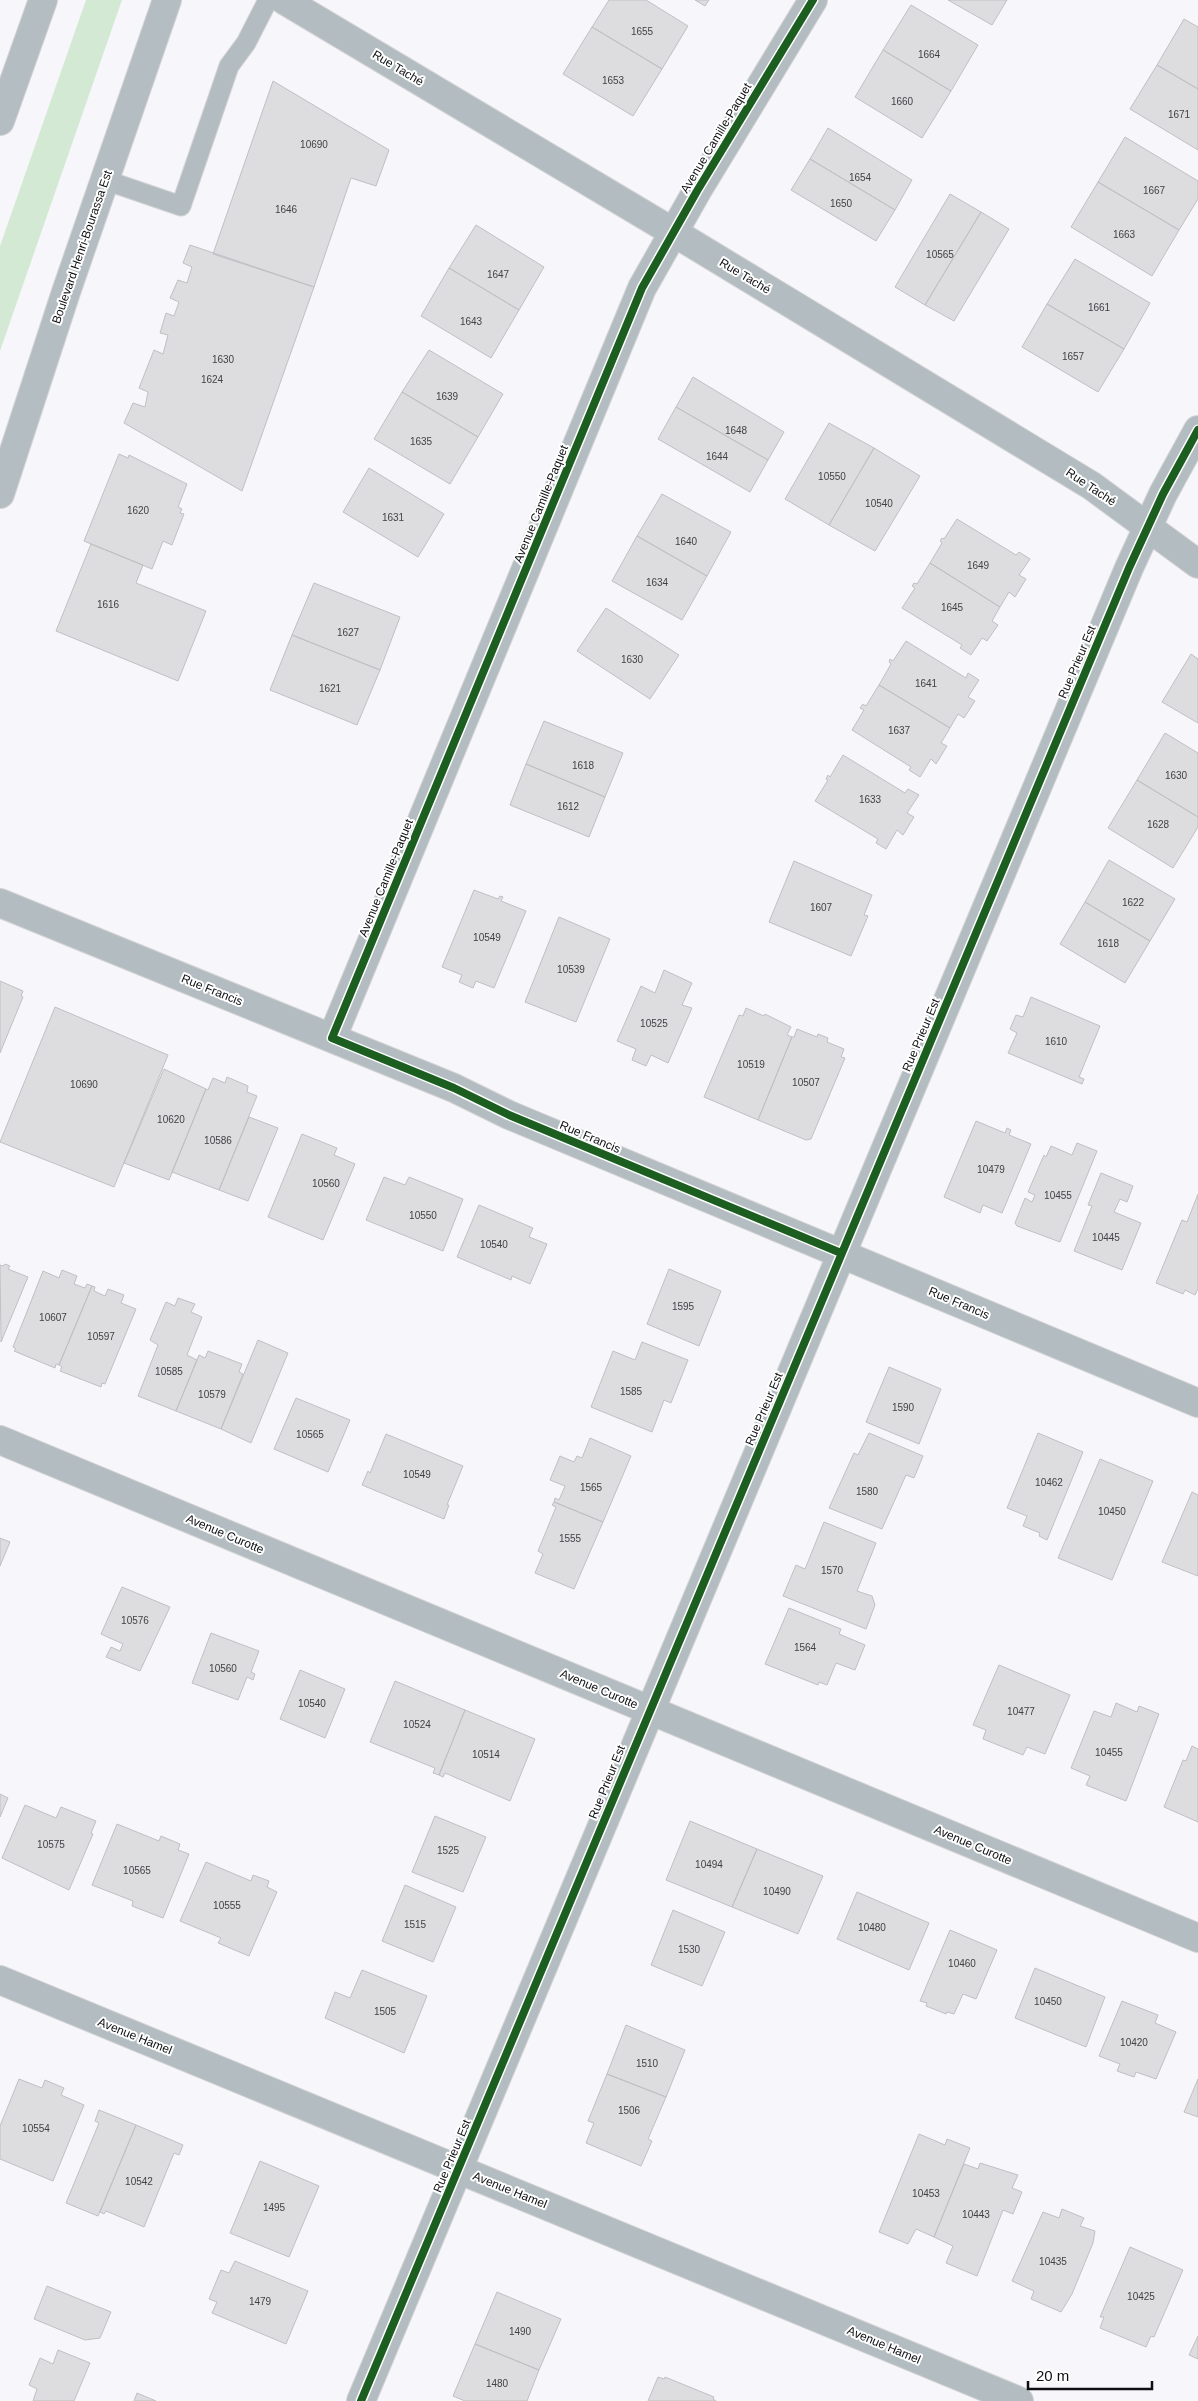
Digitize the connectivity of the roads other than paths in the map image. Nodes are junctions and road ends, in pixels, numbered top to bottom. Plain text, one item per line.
1 (43, 0) edge
2 (166, 0) edge
3 (268, 0) edge
4 (284, 0) edge
5 (813, 0) edge
6 (0, 121) edge
7 (105, 180) junction
8 (673, 232) junction
9 (1198, 430) edge
10 (0, 494) edge
11 (1147, 528) junction
12 (1198, 564) edge
13 (0, 903) edge
14 (332, 1038) junction
15 (842, 1253) junction
16 (1198, 1403) edge
17 (0, 1440) edge
18 (649, 1710) junction
19 (1198, 1938) edge
20 (0, 1980) edge
21 (459, 2169) junction
22 (361, 2401) edge
23 (1020, 2401) edge

1 - 6 main road
2 - 7 main road, Boulevard Henri-Bourassa Est
3 - 7 lane
4 - 8 street, Rue Taché
5 - 8 street, Avenue Camille-Paquet
7 - 10 main road, Boulevard Henri-Bourassa Est
8 - 11 street, Rue Taché
8 - 14 street, Avenue Camille-Paquet
9 - 11 street, Rue Prieur Est
11 - 12 street, Rue Taché
11 - 15 street, Rue Prieur Est
13 - 14 street, Rue Francis
14 - 15 street, Rue Francis
15 - 16 street, Rue Francis
15 - 18 street, Rue Prieur Est
17 - 18 street, Avenue Curotte
18 - 19 street, Avenue Curotte
18 - 21 street, Rue Prieur Est
20 - 21 street, Avenue Hamel
21 - 22 street, Rue Prieur Est
21 - 23 street, Avenue Hamel

